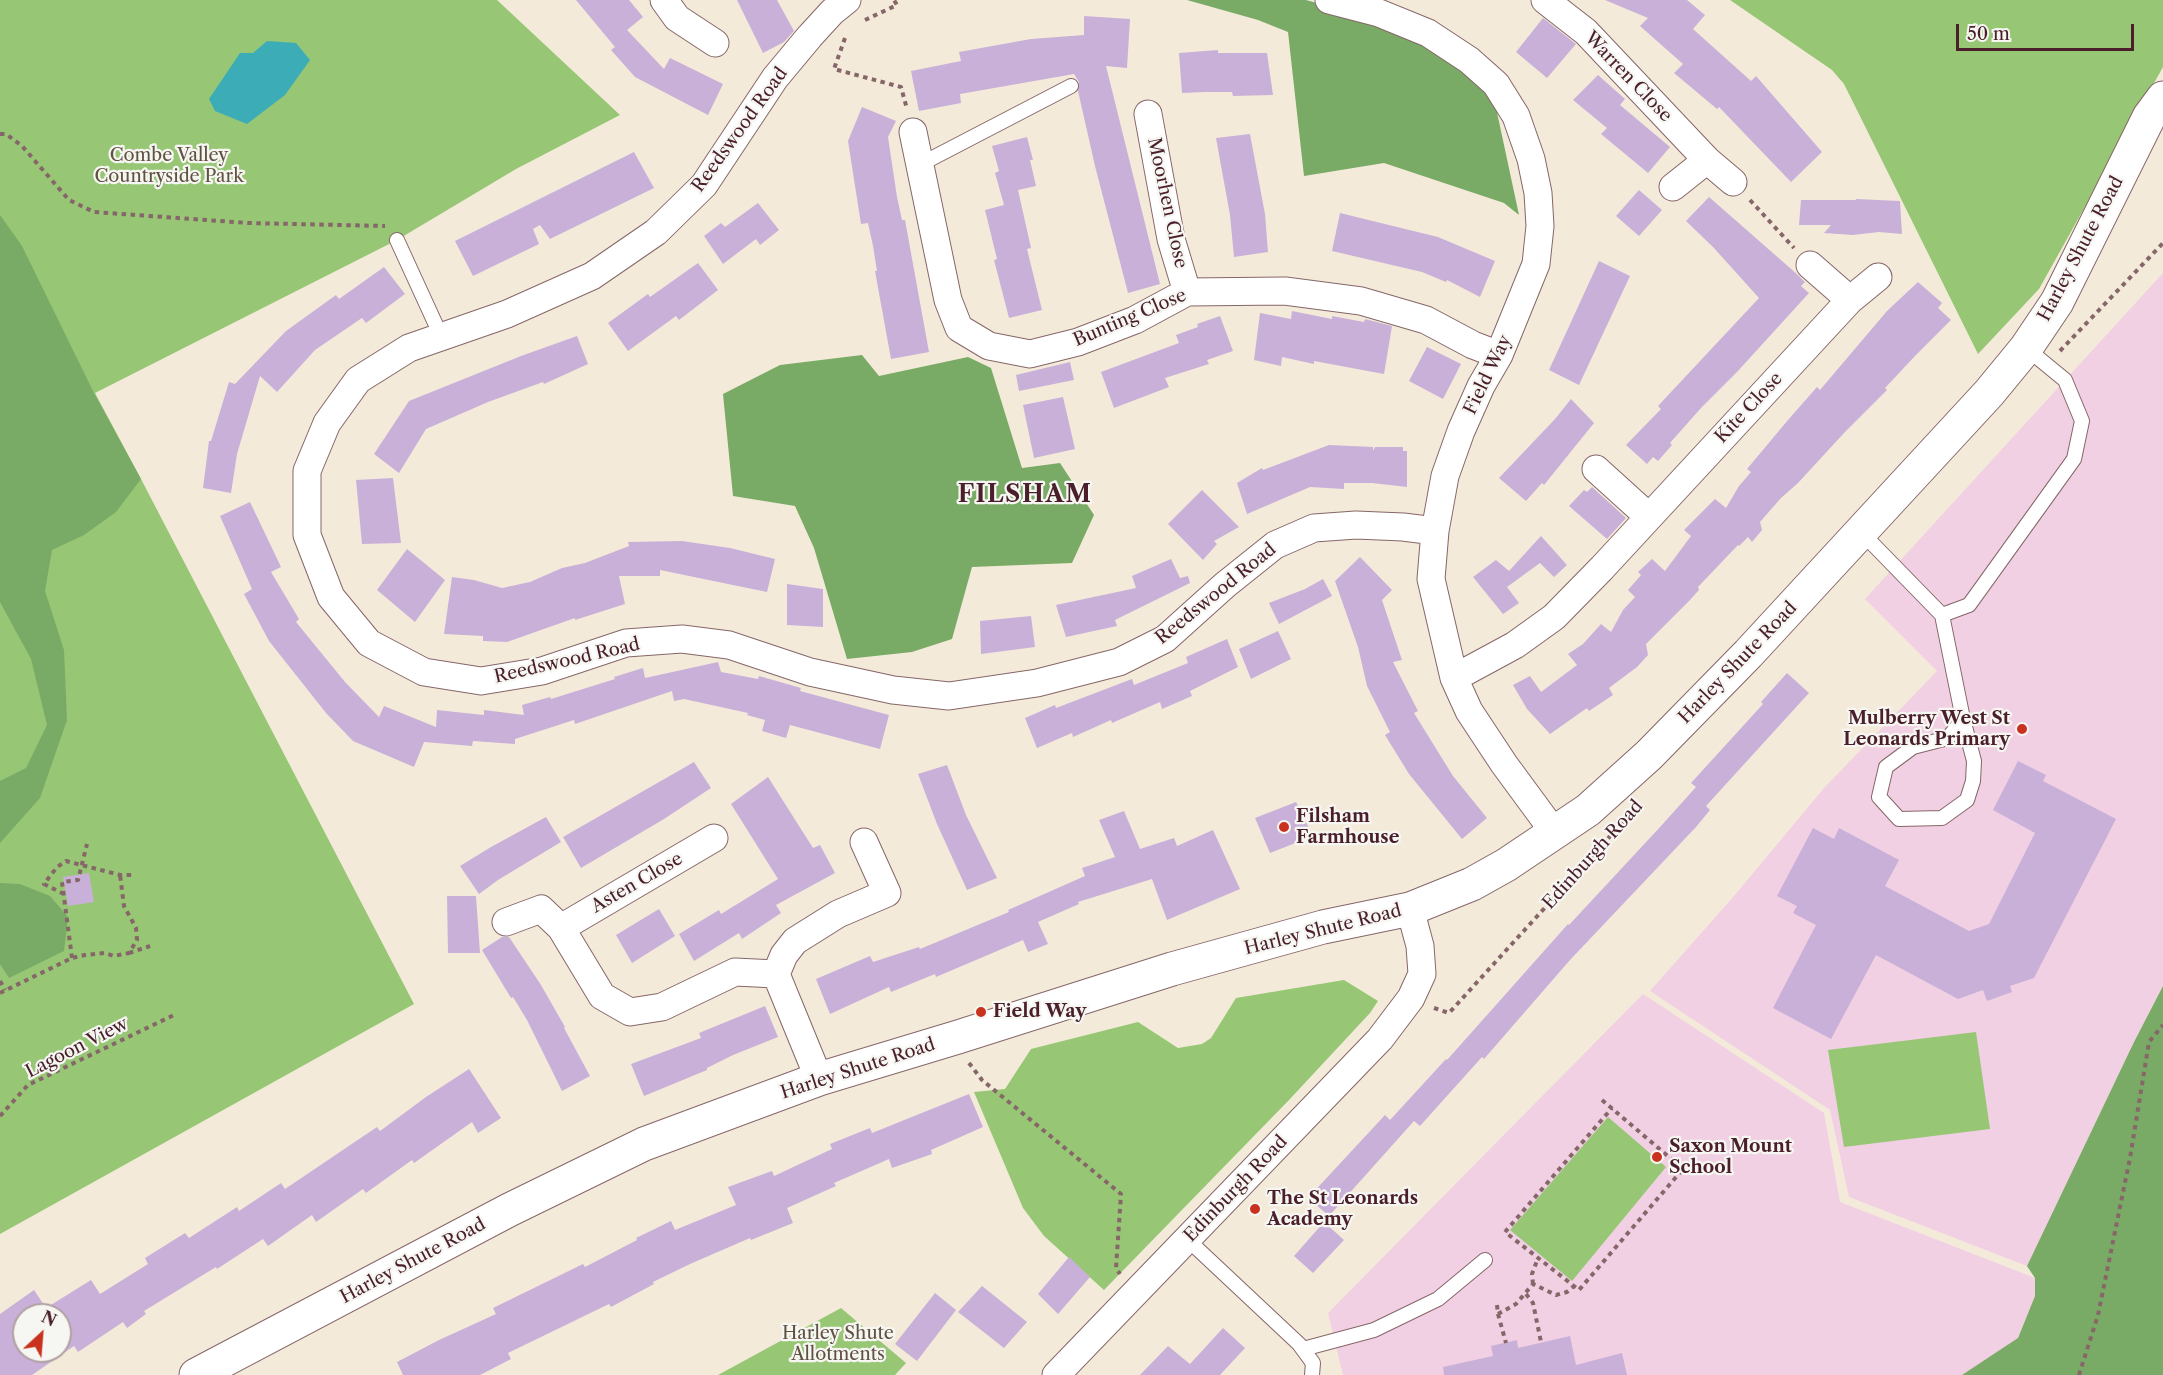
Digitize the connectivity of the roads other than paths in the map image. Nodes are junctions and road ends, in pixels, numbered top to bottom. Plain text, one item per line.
1 (1329, 0) edge
2 (1545, 0) edge
3 (1382, 6) edge
4 (852, 12) edge
5 (669, 17) edge
6 (715, 43) dead end
7 (1071, 86) dead end
8 (2163, 98) edge
9 (1148, 114) dead end
10 (913, 132) road end
11 (1707, 160) junction
12 (921, 164) junction
13 (1733, 182) road end
14 (1673, 187) dead end
15 (398, 240) road end
16 (1810, 265) road end
17 (1878, 277) dead end
18 (1186, 292) junction
19 (1850, 300) junction
20 (441, 336) junction
21 (1498, 355) junction
22 (2037, 356) junction
23 (1596, 469) dead end
24 (1648, 517) junction
25 (1435, 531) junction
26 (1862, 533) junction
27 (1942, 615) junction
28 (1454, 678) junction
29 (1963, 719) junction
30 (1554, 831) junction
31 (714, 838) dead end
32 (864, 842) dead end
33 (1410, 909) junction
34 (506, 922) dead end
35 (561, 928) junction
36 (776, 974) junction
37 (819, 1079) junction
38 (1187, 1239) junction
39 (1485, 1260) dead end
40 (1303, 1349) junction
41 (196, 1375) edge
42 (1056, 1375) edge
43 (1312, 1375) edge

1 - 3 street, Field Way
2 - 11 street, Warren Close
3 - 21 street, Field Way
4 - 20 street, Reedswood Road
5 - 6 street
7 - 12 lane
8 - 22 main road, Harley Shute Road
9 - 18 street, Moorhen Close
10 - 12 street, Bunting Close
11 - 13 street, Warren Close
11 - 14 street
12 - 18 street, Bunting Close
15 - 20 lane
16 - 19 street
17 - 19 street, Kite Close
18 - 21 street, Bunting Close
19 - 24 street, Kite Close
20 - 25 street, Reedswood Road
21 - 25 street, Field Way
22 - 26 main road, Harley Shute Road
22 - 27 lane
23 - 24 street
24 - 28 street, Kite Close
25 - 28 street, Field Way
26 - 27 lane
26 - 30 main road, Harley Shute Road
27 - 29 lane
28 - 30 street, Field Way
29 - 29 lane
30 - 33 main road, Harley Shute Road
31 - 35 street, Asten Close
32 - 36 street
33 - 37 main road, Harley Shute Road
33 - 38 street, Edinburgh Road
34 - 35 street
35 - 36 street
36 - 37 street
37 - 41 main road, Harley Shute Road
38 - 40 lane
38 - 42 street, Edinburgh Road
39 - 40 lane
40 - 43 lane

